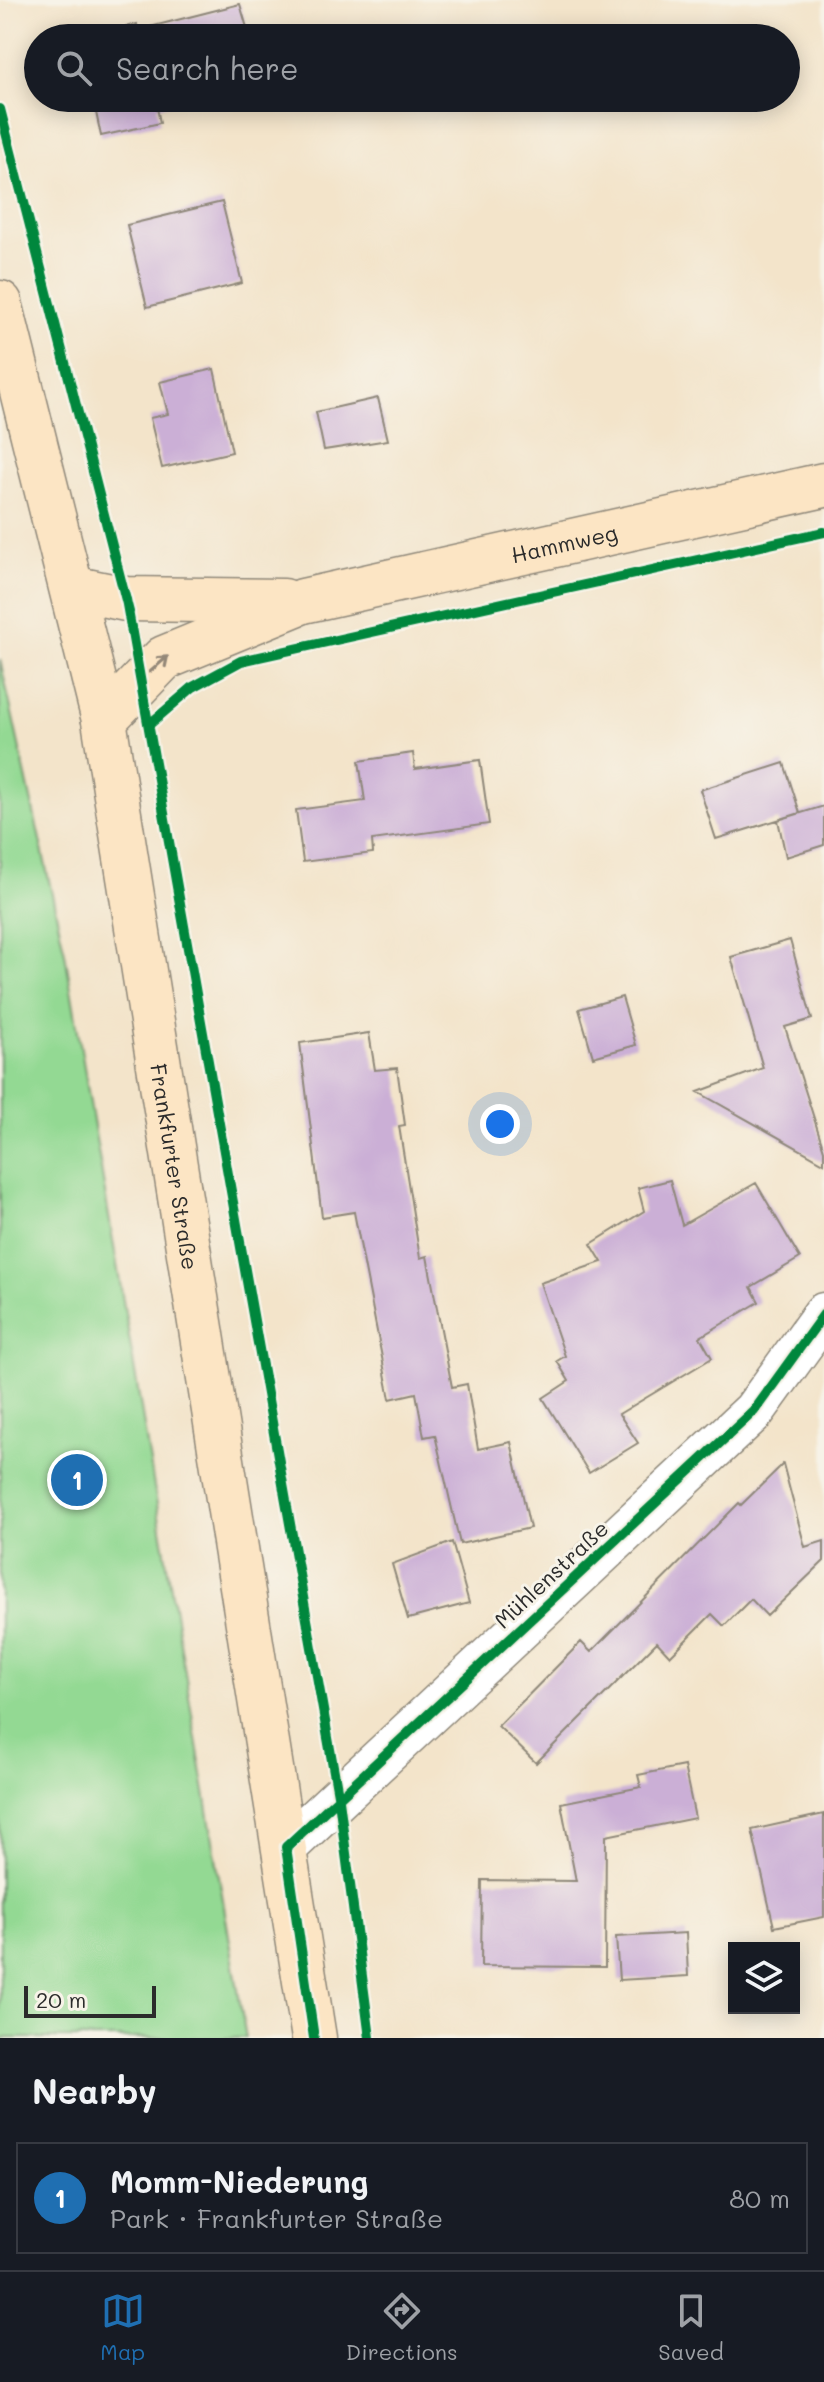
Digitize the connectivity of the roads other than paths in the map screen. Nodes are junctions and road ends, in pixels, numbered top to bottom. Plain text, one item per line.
1 (0, 303) edge
2 (824, 485) edge
3 (72, 588) junction
4 (303, 601) junction
5 (104, 720) junction
6 (824, 1314) edge
7 (286, 1847) junction
8 (314, 2038) edge

1 - 3 main road, Frankfurter Straße
2 - 4 main road, Hammweg
3 - 4 main road, Hammweg
3 - 5 main road, Frankfurter Straße
5 -> 4 main road, Hammweg
5 - 7 main road, Frankfurter Straße
6 - 7 street, Mühlenstraße
7 - 8 main road, Frankfurter Straße

